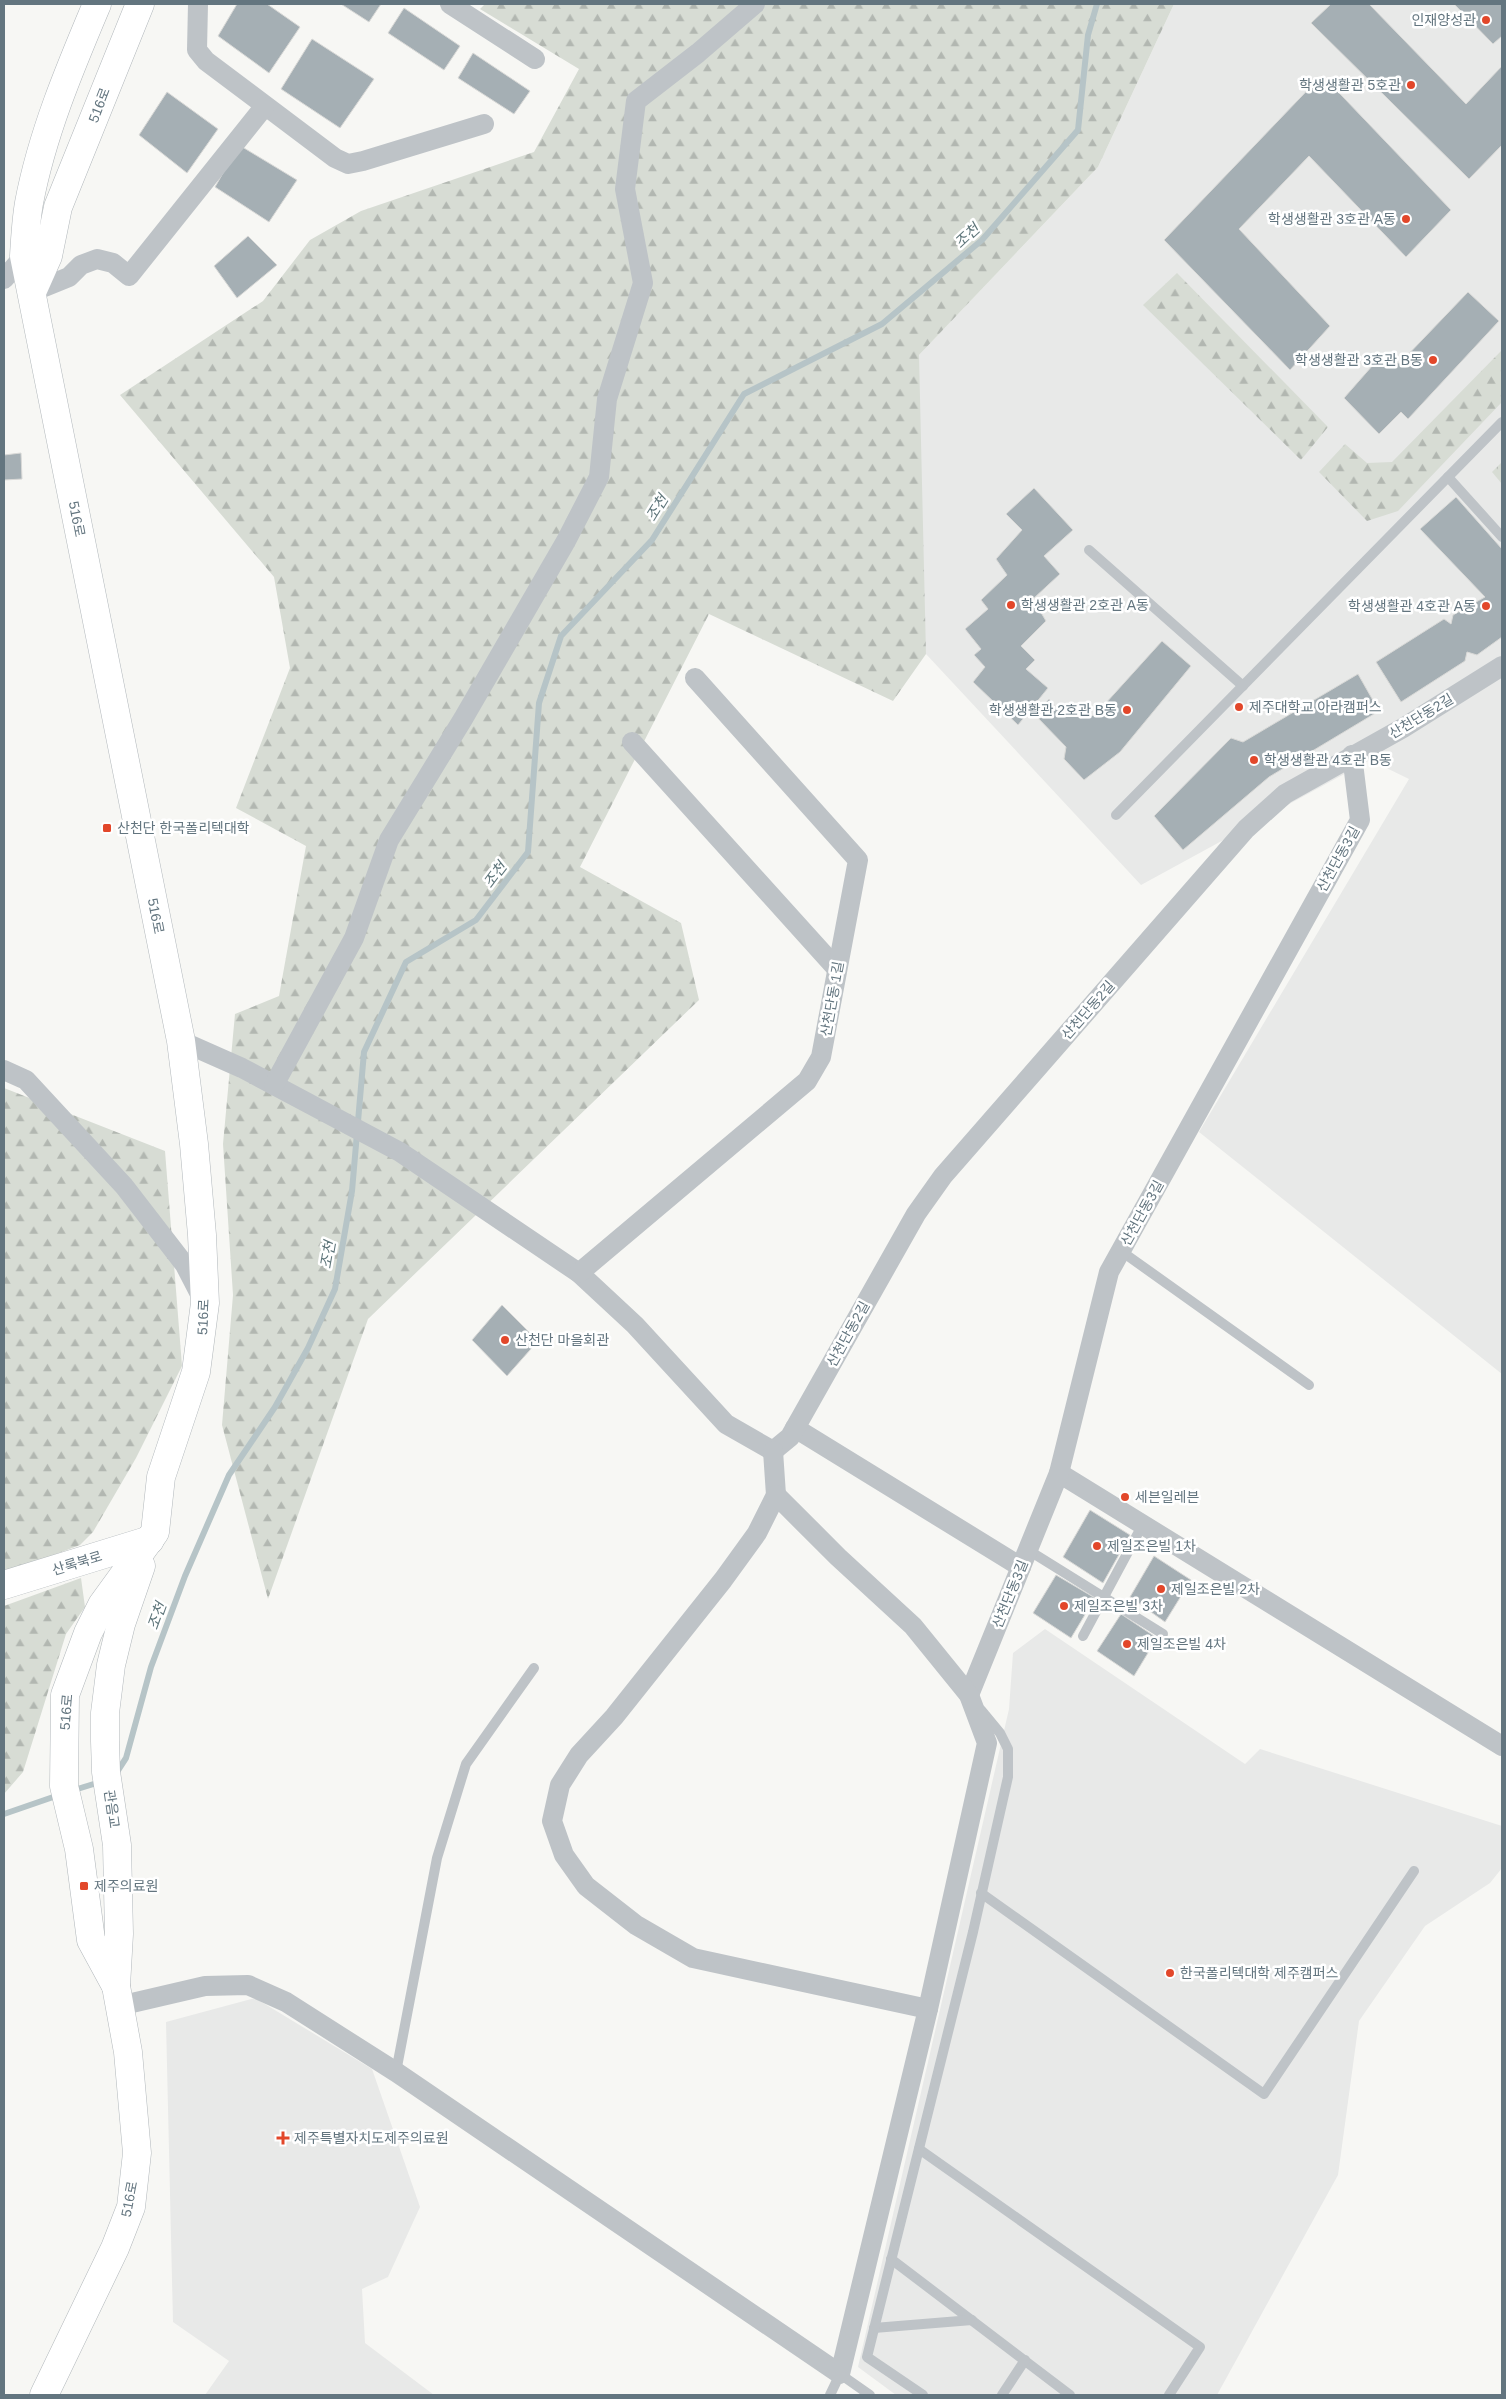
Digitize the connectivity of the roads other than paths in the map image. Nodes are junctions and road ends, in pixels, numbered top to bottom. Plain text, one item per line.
1 (97, 4) edge
2 (140, 4) edge
3 (198, 4) edge
4 (450, 4) edge
5 (755, 4) edge
6 (535, 59) dead end
7 (264, 107) junction
8 (484, 124) dead end
9 (24, 256) junction
10 (4, 278) edge
11 (32, 292) junction
12 (1502, 422) edge
13 (1448, 477) junction
14 (1502, 537) edge
15 (1089, 550) dead end
16 (1502, 666) edge
17 (695, 678) dead end
18 (1243, 686) junction
19 (632, 742) dead end
20 (1352, 755) junction
21 (1116, 815) dead end
22 (837, 969) junction
23 (181, 1041) junction
24 (4, 1070) edge
25 (274, 1085) junction
26 (1121, 1250) junction
27 (579, 1273) junction
28 (205, 1303) junction
29 (1309, 1385) dead end
30 (795, 1428) junction
31 (772, 1451) junction
32 (1058, 1472) junction
33 (776, 1495) junction
34 (1143, 1524) junction
35 (150, 1540) junction
36 (1025, 1558) junction
37 (4, 1585) edge
38 (1104, 1597) junction
39 (1163, 1634) dead end
40 (1083, 1636) dead end
41 (534, 1668) dead end
42 (969, 1696) junction
43 (1502, 1746) edge
44 (106, 1772) joint
45 (117, 1845) joint
46 (1414, 1871) dead end
47 (981, 1893) junction
48 (117, 1996) junction
49 (928, 2010) junction
50 (396, 2072) junction
51 (919, 2149) junction
52 (892, 2260) junction
53 (972, 2320) junction
54 (874, 2328) junction
55 (1025, 2360) junction
56 (840, 2374) junction
57 (44, 2395) edge
58 (830, 2395) edge
59 (870, 2395) edge
60 (923, 2395) edge
61 (1002, 2395) edge
62 (1070, 2395) edge
63 (1169, 2395) edge

1 - 9 main road, 516로
2 - 11 main road, 516로
3 - 7 street
4 - 6 street
5 - 25 street
7 - 8 street
7 - 11 street
9 - 10 street
9 - 11 main road, 516로
11 - 23 main road, 516로
12 - 13 lane
13 - 14 lane
13 - 18 lane
15 - 18 lane
16 - 20 street, 산천단동2길
17 - 22 street, 산천단동 1길
18 - 21 lane
19 - 22 street
20 - 26 street, 산천단동3길
20 - 30 street, 산천단동2길
22 - 27 street, 산천단동 1길
23 - 25 street
23 - 28 main road, 516로
24 - 28 street
25 - 27 street
26 - 29 lane
26 - 32 street, 산천단동3길
27 - 31 street
28 - 35 main road, 516로
30 - 31 street, 산천단동2길
30 - 36 street
31 - 33 street
32 - 34 street
32 - 36 street, 산천단동3길
33 - 42 street
33 - 49 street
34 - 38 lane
34 - 43 street
35 - 37 main road, 산록북로
35 - 44 main road, 516로
35 - 48 main road, 516로
36 - 38 lane
36 - 42 street, 산천단동3길
38 - 39 lane
38 - 40 lane
41 - 50 lane
42 - 47 lane
42 - 49 street
44 - 45 main road, 관음교
45 - 48 main road, 516로
46 - 47 lane
47 - 51 lane
48 - 50 street
48 - 57 main road, 516로
49 - 56 street
50 - 56 street
51 - 52 lane
51 - 63 lane
52 - 53 lane
52 - 54 lane
53 - 54 lane
53 - 55 lane
54 - 60 lane
55 - 61 lane
55 - 62 lane
56 - 58 lane
56 - 59 lane

